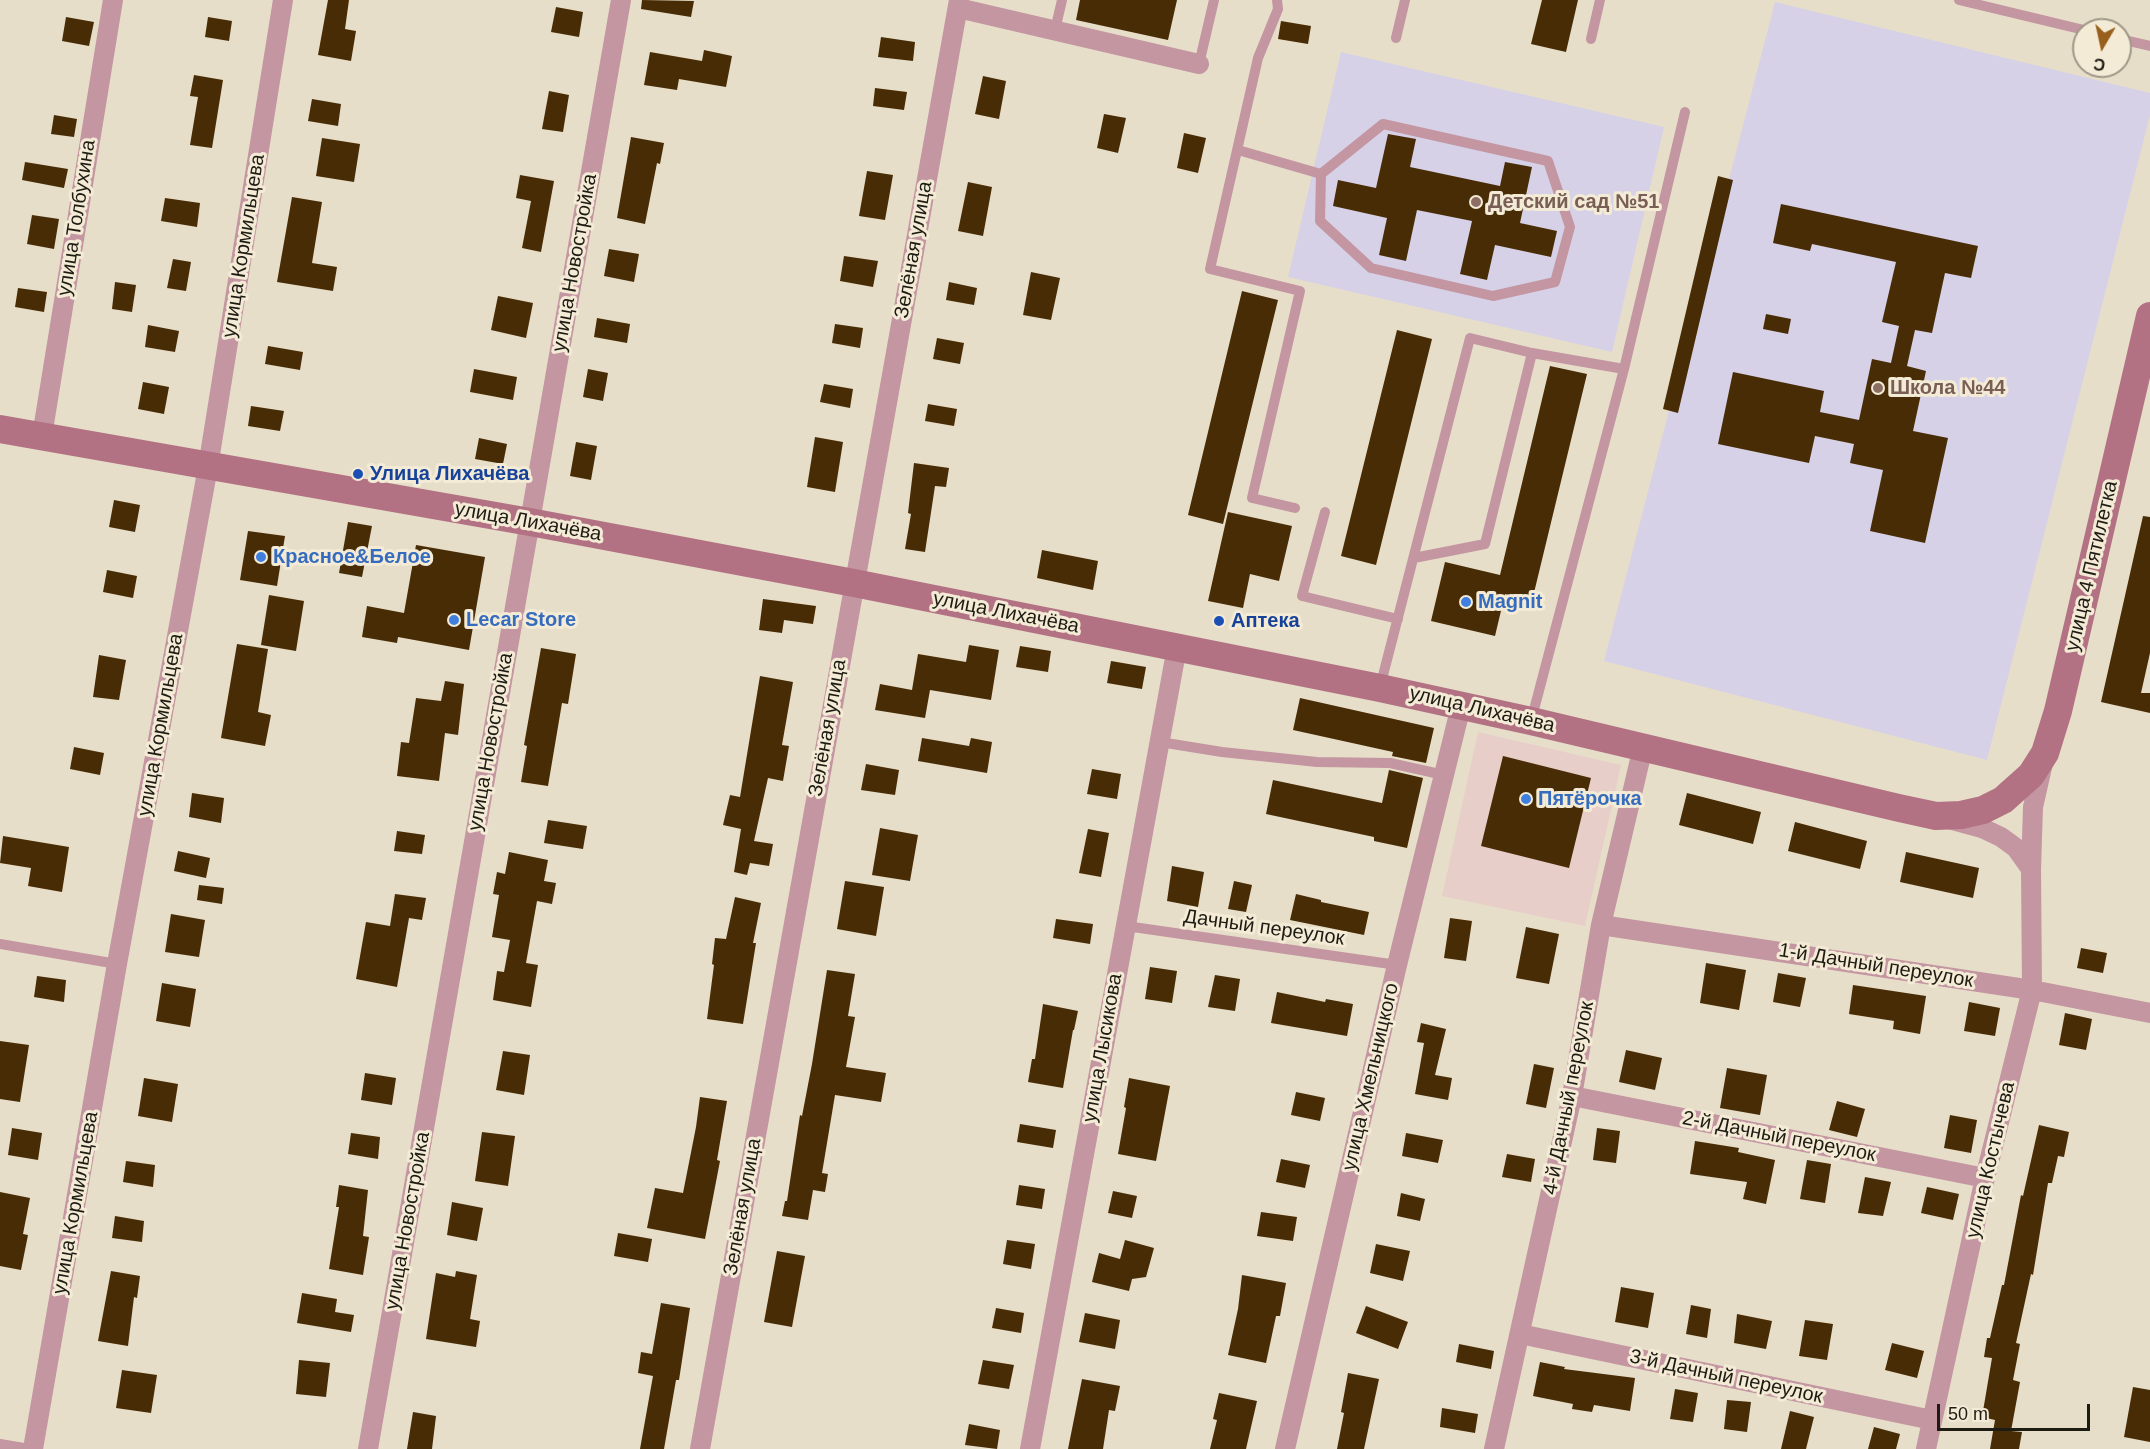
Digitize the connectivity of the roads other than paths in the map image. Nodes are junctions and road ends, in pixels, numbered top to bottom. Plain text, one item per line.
1 (113, 0) edge
2 (283, 0) edge
3 (621, 0) edge
4 (1062, 0) edge
5 (1214, 0) edge
6 (1277, 0) edge
7 (1405, 0) edge
8 (1600, 0) edge
9 (1959, 0) edge
10 (958, 4) edge
11 (2072, 27) edge
12 (1055, 30) junction
13 (1396, 38) dead end
14 (1591, 39) dead end
15 (2132, 42) edge
16 (2150, 46) edge
17 (1200, 64) joint
18 (1685, 112) dead end
19 (1238, 150) junction
20 (1321, 174) junction
21 (2150, 316) edge
22 (1532, 353) junction
23 (1624, 369) junction
24 (0, 429) edge
25 (42, 436) junction
26 (208, 467) junction
27 (1295, 508) dead end
28 (1325, 512) dead end
29 (530, 522) junction
30 (1414, 558) junction
31 (854, 583) junction
32 (1398, 619) junction
33 (1177, 647) junction
34 (1380, 688) junction
35 (1461, 706) junction
36 (1531, 721) junction
37 (1160, 742) junction
38 (1642, 747) junction
39 (2045, 753) junction
40 (1444, 775) junction
41 (2003, 800) joint
42 (1936, 816) junction
43 (2031, 869) junction
44 (1601, 925) junction
45 (1126, 926) junction
46 (0, 944) edge
47 (117, 964) junction
48 (1397, 965) junction
49 (2032, 990) junction
50 (2150, 1012) edge
51 (1572, 1096) junction
52 (1985, 1178) junction
53 (1520, 1334) junction
54 (1932, 1420) junction
55 (0, 1443) edge
56 (31, 1449) edge
57 (368, 1449) edge
58 (700, 1449) edge
59 (1030, 1449) edge
60 (1285, 1449) edge
61 (1494, 1449) edge
62 (1926, 1449) edge

1 - 25 street, улица Толбухина
2 - 26 street, улица Кормильцева
3 - 29 street, улица Новостройка
4 - 12 lane
5 - 17 lane
6 - 19 lane
7 - 13 lane
8 - 14 lane
9 - 11 lane
10 - 12 street
10 - 31 street, Зелёная улица
12 - 17 street
15 - 16 lane
18 - 23 lane
19 - 20 lane
19 - 27 lane
20 - 20 lane
21 - 39 main road, улица 4 Пятилетка
22 - 23 lane
22 - 30 lane
22 - 30 lane
23 - 36 lane
24 - 25 main road, улица Лихачёва
25 - 26 main road, улица Лихачёва
26 - 29 main road, улица Лихачёва
26 - 47 street, улица Кормильцева
28 - 32 lane
29 - 31 main road, улица Лихачёва
29 - 57 street, улица Новостройка
30 - 32 lane
31 - 33 main road, улица Лихачёва
31 - 58 street, Зелёная улица
32 - 34 lane
33 - 34 main road, улица Лихачёва
33 - 37 street, улица Лысикова
34 - 35 main road, улица Лихачёва
35 - 36 main road, улица Лихачёва
35 - 40 street, улица Хмельницкого
36 - 38 main road, улица Лихачёва
37 - 40 lane
37 - 45 street, улица Лысикова
38 - 42 main road, улица Лихачёва
38 - 44 street, 4-й Дачный переулок
39 - 41 main road, улица 4 Пятилетка
39 - 43 street, улица Костычева
40 - 48 street, улица Хмельницкого
41 - 42 main road, улица Лихачёва
42 - 43 street
43 - 49 street, улица Костычева
44 - 49 street, 1-й Дачный переулок
44 - 51 street, 4-й Дачный переулок
45 - 48 lane, Дачный переулок
45 - 59 street, улица Лысикова
46 - 47 lane
47 - 56 street, улица Кормильцева
48 - 60 street, улица Хмельницкого
49 - 50 street, 1-й Дачный переулок
49 - 52 street, улица Костычева
51 - 52 street, 2-й Дачный переулок
51 - 53 street, 4-й Дачный переулок
52 - 54 street, улица Костычева
53 - 54 street, 3-й Дачный переулок
53 - 61 street, 4-й Дачный переулок
54 - 62 street, улица Костычева
55 - 56 lane

